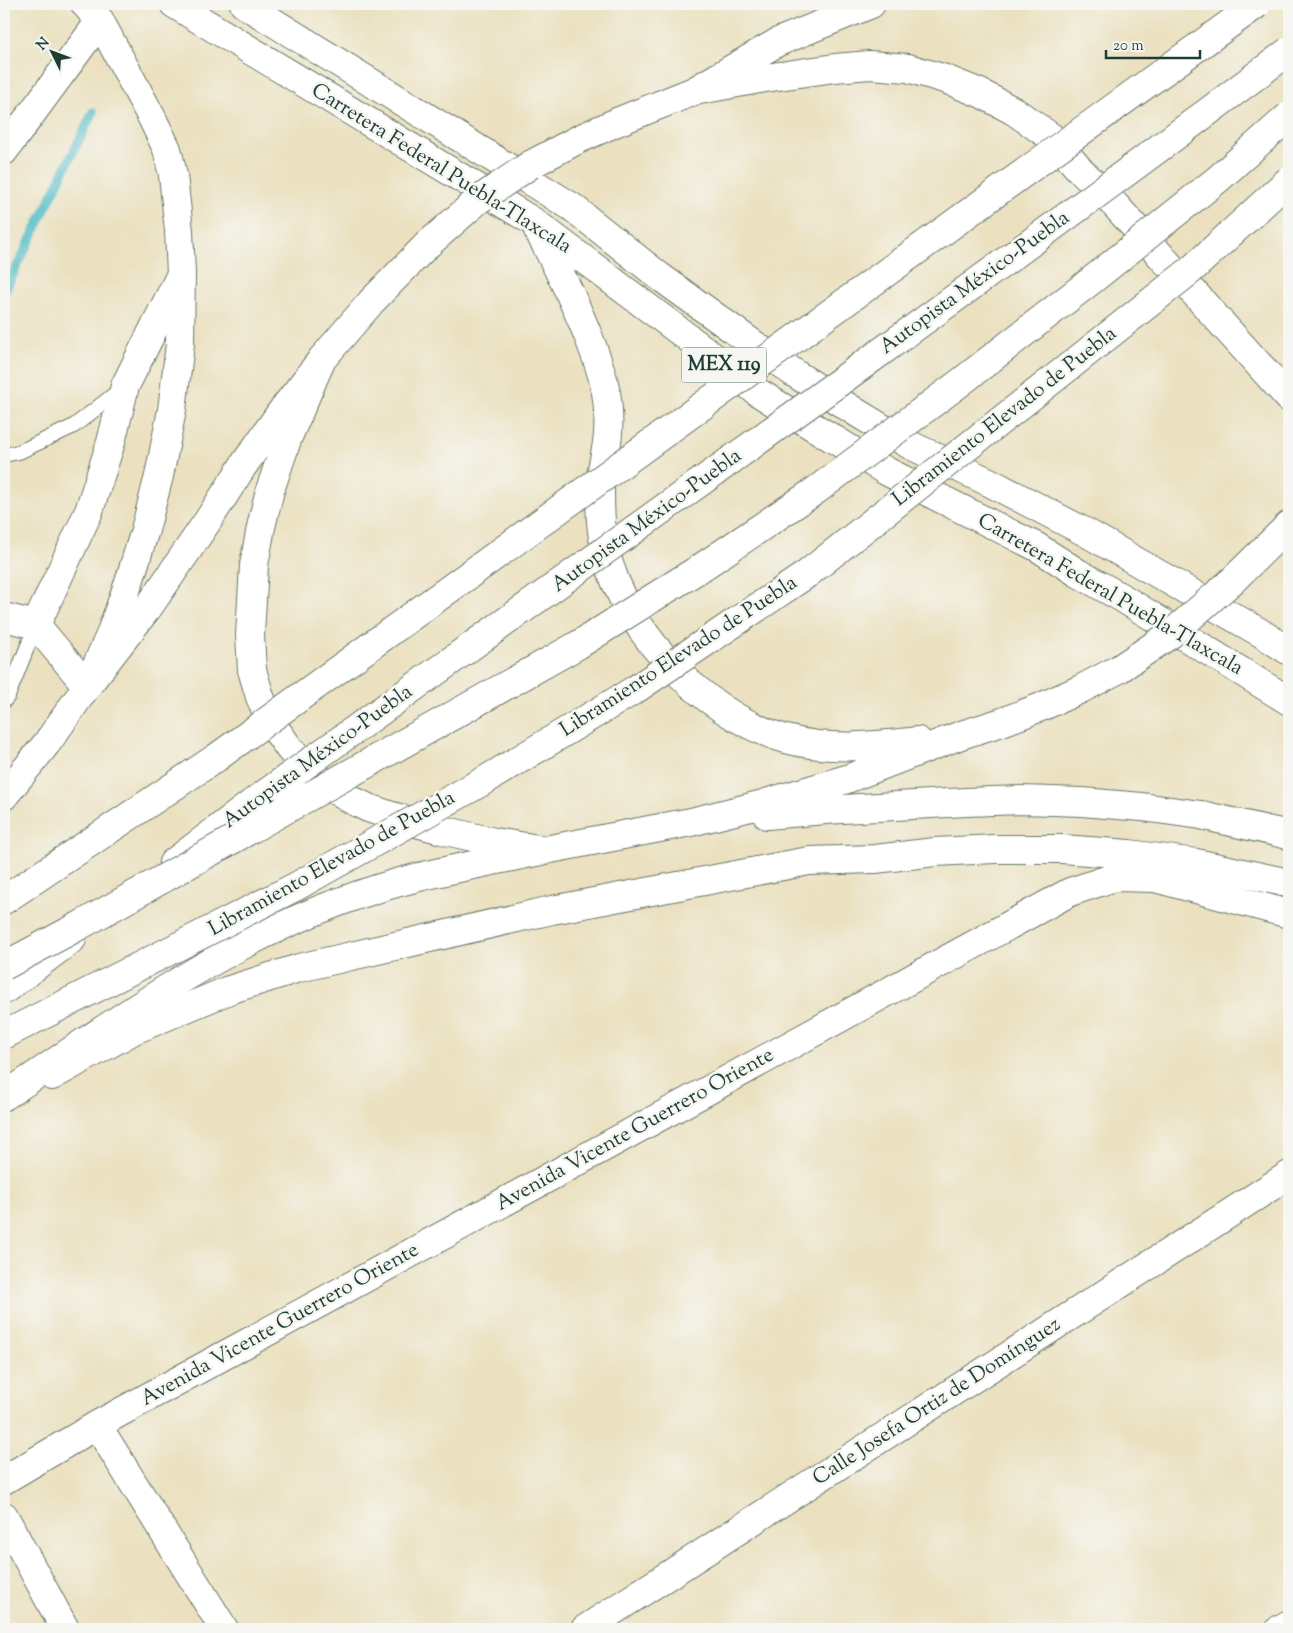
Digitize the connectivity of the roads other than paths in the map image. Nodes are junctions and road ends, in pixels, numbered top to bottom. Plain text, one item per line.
1 (174, 4) edge
2 (244, 4) edge
3 (871, 4) edge
4 (1257, 4) edge
5 (93, 13) edge
6 (1289, 50) edge
7 (694, 91) junction
8 (1289, 116) edge
9 (4, 151) edge
10 (1289, 180) edge
11 (534, 222) junction
12 (181, 274) junction
13 (322, 360) junction
14 (125, 386) junction
15 (1289, 398) edge
16 (4, 455) edge
17 (1289, 525) edge
18 (4, 616) edge
19 (36, 625) junction
20 (1289, 651) edge
21 (87, 686) junction
22 (4, 701) edge
23 (1289, 701) edge
24 (961, 735) junction
25 (4, 796) edge
26 (691, 822) junction
27 (1289, 834) edge
28 (545, 850) junction
29 (1289, 883) edge
30 (4, 900) edge
31 (1289, 914) edge
32 (4, 966) edge
33 (4, 990) edge
34 (4, 1035) edge
35 (4, 1098) edge
36 (1289, 1175) edge
37 (98, 1425) junction
38 (4, 1480) edge
39 (4, 1516) edge
40 (1289, 1624) edge
41 (65, 1629) edge
42 (224, 1629) edge
43 (585, 1629) edge
44 (1280, 1629) edge

1 - 11 main road, Carretera Federal Puebla-Tlaxcala / MEX 119
2 - 20 main road, Carretera Federal Puebla-Tlaxcala / MEX 119
3 - 7 main road
4 - 30 main road, bridge
5 - 9 main road
5 - 12 main road
6 - 33 main road, Autopista México-Puebla, bridge
7 - 13 main road, bridge
7 - 15 main road
8 - 32 main road, bridge
10 - 34 main road, Libramiento Elevado de Puebla, bridge
11 - 23 main road, Carretera Federal Puebla-Tlaxcala / MEX 119
11 - 24 main road
12 - 14 main road
12 - 21 main road
13 - 21 main road
13 - 28 main road
14 - 16 lane
14 - 19 main road
17 - 24 main road, bridge
18 - 19 main road
19 - 21 main road
19 - 22 lane
21 - 25 main road
24 - 26 main road
26 - 27 main road
26 - 28 main road
28 - 35 main road
29 - 35 main road
31 - 37 main road, Avenida Vicente Guerrero Oriente
36 - 43 main road, Calle Josefa Ortiz de Domínguez
37 - 38 main road, Avenida Vicente Guerrero Oriente
37 - 42 main road
39 - 41 main road
40 - 44 main road

